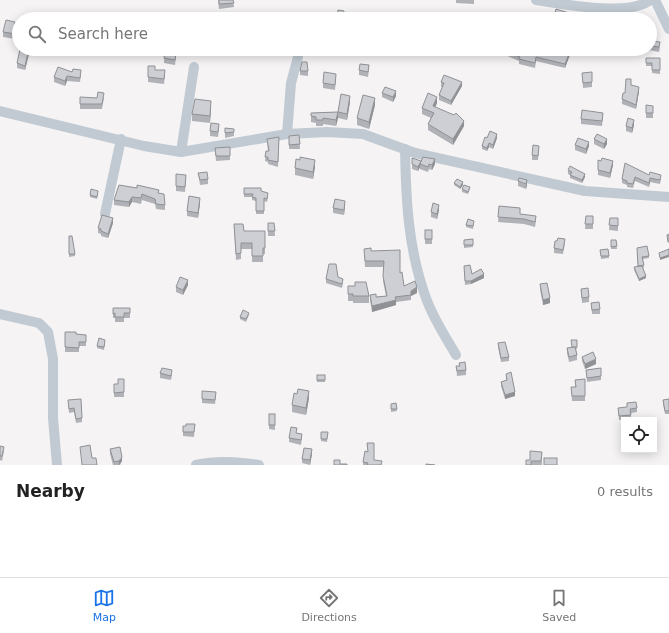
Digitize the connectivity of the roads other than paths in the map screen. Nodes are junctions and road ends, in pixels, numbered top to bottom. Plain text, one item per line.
1 (536, 0) edge
2 (650, 0) edge
3 (655, 0) edge
4 (669, 29) edge
5 (298, 57) dead end
6 (194, 67) dead end
7 (0, 111) edge
8 (287, 134) junction
9 (121, 139) junction
10 (404, 149) junction
11 (181, 152) junction
12 (669, 196) edge
13 (105, 214) edge
14 (0, 314) edge
15 (456, 355) dead end
16 (57, 465) edge
17 (196, 465) edge
18 (259, 465) edge

1 - 2 street
3 - 4 street
5 - 8 street
6 - 11 street
7 - 9 street
8 - 10 street
8 - 11 street
9 - 11 street
9 - 13 street
10 - 12 street
10 - 15 street
14 - 16 street
17 - 18 street

